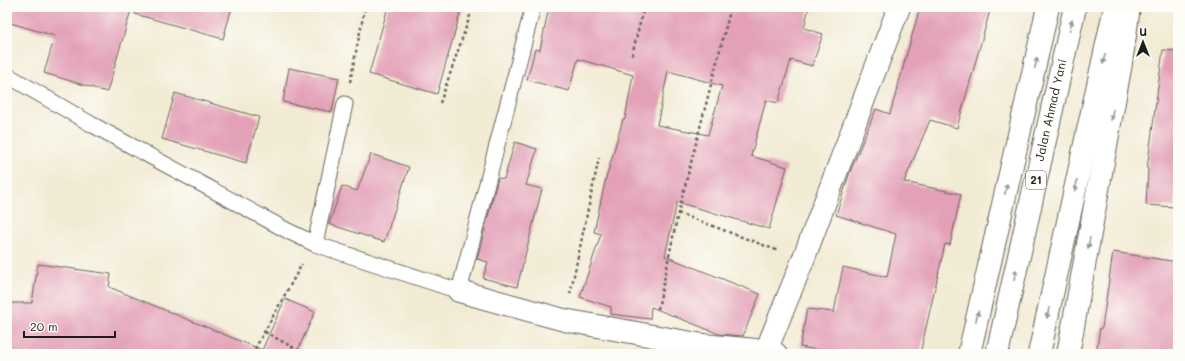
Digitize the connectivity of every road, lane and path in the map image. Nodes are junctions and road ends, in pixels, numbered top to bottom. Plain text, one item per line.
1 (365, 7) edge
2 (473, 7) edge
3 (533, 7) edge
4 (644, 7) edge
5 (731, 7) edge
6 (899, 7) edge
7 (1048, 7) edge
8 (1075, 7) edge
9 (1115, 7) edge
10 (1129, 7) edge
11 (632, 55) dead end
12 (7, 75) edge
13 (440, 103) dead end
14 (345, 104) joint
15 (598, 158) dead end
16 (678, 213) junction
17 (315, 244) junction
18 (803, 260) junction
19 (459, 291) junction
20 (564, 320) junction
21 (265, 332) junction
22 (653, 335) junction
23 (771, 352) edge
24 (252, 354) edge
25 (305, 354) edge
26 (969, 354) edge
27 (997, 354) edge
28 (1039, 354) edge
29 (1068, 354) edge

1 - 14 path
2 - 13 path
3 - 19 lane
4 - 11 path
5 - 16 path
6 - 18 main road
26 -> 7 main road
27 -> 8 main road, Jalan Ahmad Yani / 21
9 -> 28 main road
10 -> 29 main road
12 - 17 lane
14 - 17 lane
15 - 20 path
16 - 18 path
16 - 22 path
17 - 19 lane
17 - 21 path
18 - 23 main road
19 - 20 main road
20 - 22 main road
21 - 24 path
21 - 25 path
22 - 23 main road

